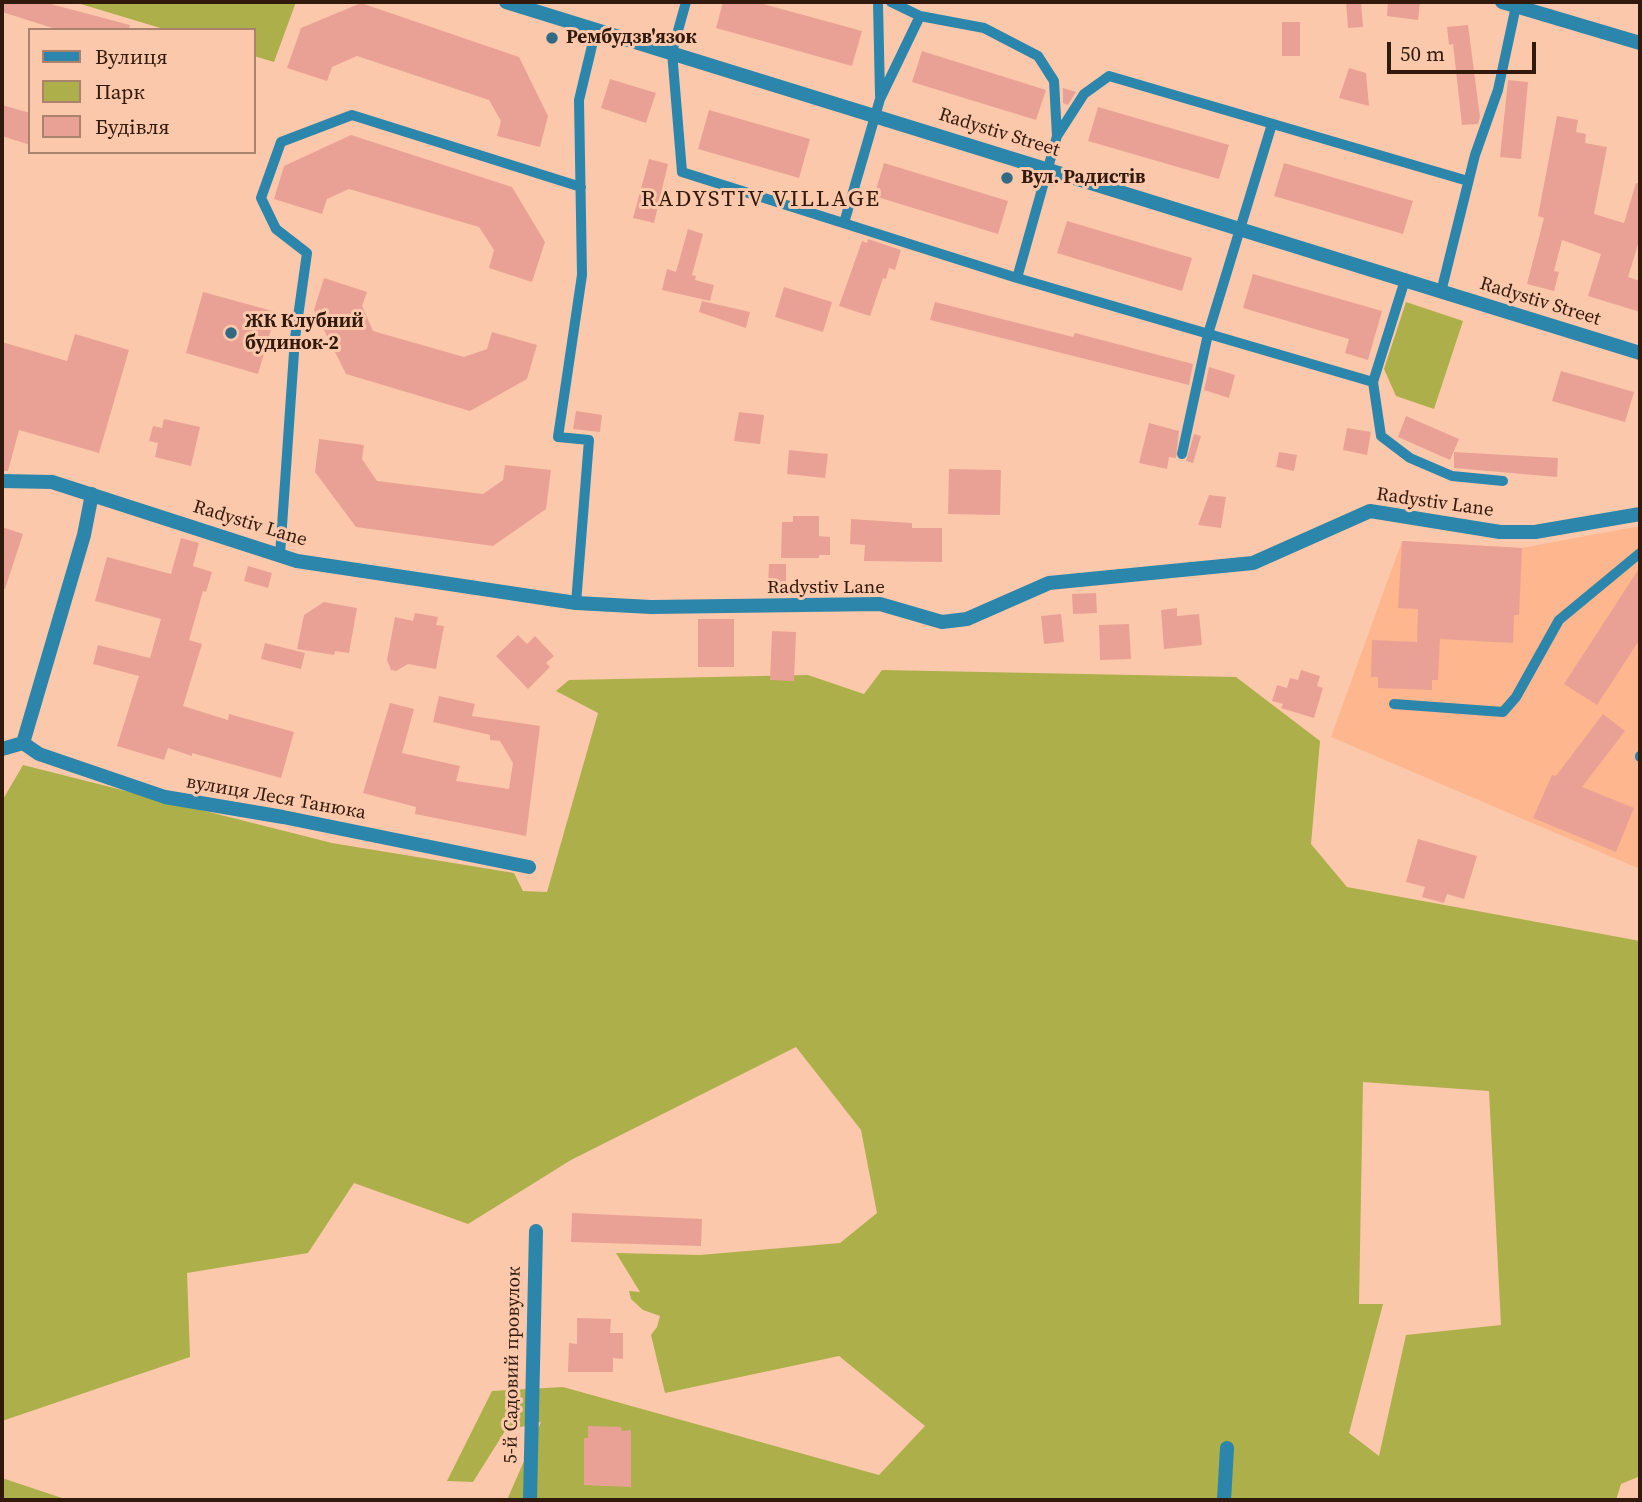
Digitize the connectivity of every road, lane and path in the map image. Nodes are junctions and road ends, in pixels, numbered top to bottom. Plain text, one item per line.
1 (506, 2) edge
2 (686, 2) edge
3 (878, 2) edge
4 (891, 2) edge
5 (1509, 4) edge
6 (920, 16) junction
7 (596, 29) junction
8 (1640, 43) edge
9 (672, 52) junction
10 (880, 99) junction
11 (876, 115) junction
12 (1272, 124) junction
13 (1057, 136) junction
14 (1047, 169) junction
15 (1468, 181) junction
16 (581, 187) junction
17 (844, 223) junction
18 (1239, 229) junction
19 (1017, 278) junction
20 (1405, 280) junction
21 (1441, 292) junction
22 (1208, 334) junction
23 (1640, 354) edge
24 (1373, 382) junction
25 (1182, 454) dead end
26 (2, 481) edge
27 (1503, 481) dead end
28 (92, 494) junction
29 (1640, 513) edge
30 (1640, 553) edge
31 (280, 555) junction
32 (576, 603) junction
33 (1394, 704) dead end
34 (23, 743) junction
35 (2, 749) edge
36 (529, 867) dead end
37 (536, 1231) dead end
38 (1227, 1448) dead end
39 (530, 1500) edge
40 (1224, 1500) edge

1 - 7 street, Radystiv Street
2 - 9 lane
3 - 10 lane
4 - 6 lane
5 - 8 street
5 - 15 lane
6 - 10 lane
6 - 13 lane
7 - 9 street, Radystiv Street
7 - 16 lane
9 - 11 street, Radystiv Street
9 - 17 lane
10 - 11 lane
11 - 14 street, Radystiv Street
11 - 17 lane
12 - 13 lane
12 - 15 lane
12 - 18 lane
13 - 14 lane
14 - 18 street, Radystiv Street
14 - 19 lane
15 - 21 lane
16 - 31 lane
16 - 32 lane
17 - 19 lane
18 - 20 street, Radystiv Street
18 - 22 lane
19 - 22 lane
20 - 21 street, Radystiv Street
20 - 24 lane
21 - 23 street, Radystiv Street
22 - 24 lane
22 - 25 lane
24 - 27 lane
26 - 28 street, Radystiv Lane
28 - 31 street, Radystiv Lane
28 - 34 street
29 - 32 street, Radystiv Lane
30 - 33 lane
31 - 32 street, Radystiv Lane
34 - 35 street
34 - 36 street, вулиця Леся Танюка
37 - 39 street, 5-й Садовий провулок
38 - 40 street

